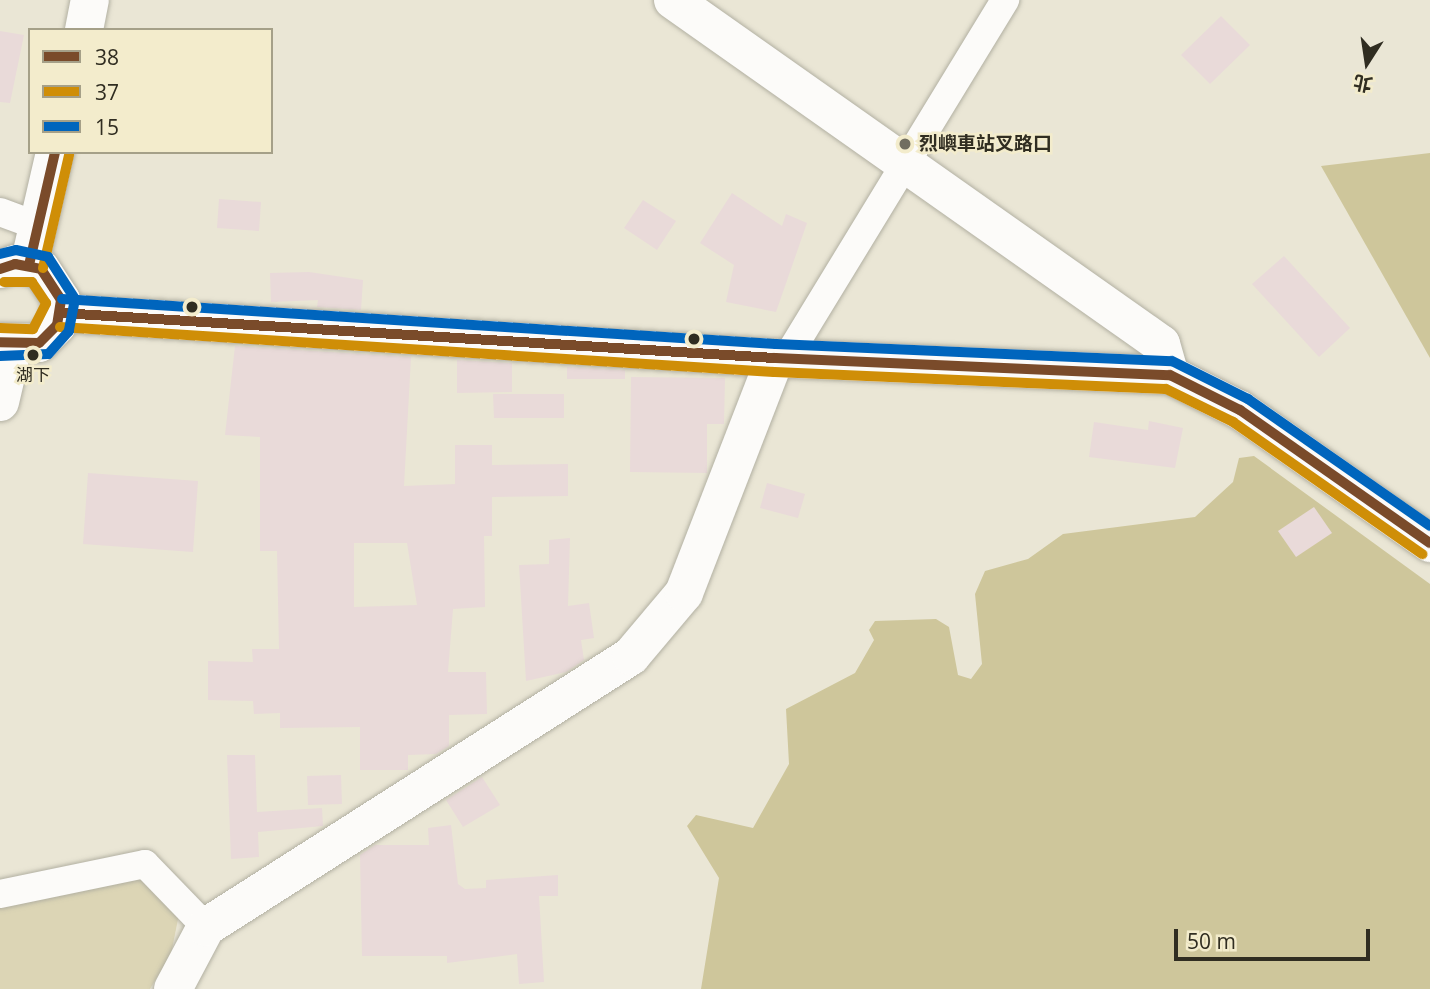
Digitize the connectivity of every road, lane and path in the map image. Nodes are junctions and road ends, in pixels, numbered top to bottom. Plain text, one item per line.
1 (90, 0) edge
2 (673, 0) edge
3 (1006, 0) edge
4 (83, 28) edge
5 (55, 154) edge
6 (908, 162) junction
7 (0, 212) edge
8 (38, 226) junction
9 (15, 267) edge
10 (61, 313) junction
11 (6, 344) edge
12 (780, 359) junction
13 (1170, 375) junction
14 (0, 402) edge
15 (1430, 542) edge
16 (0, 894) edge
17 (206, 927) junction
18 (173, 989) edge

1 - 4 main road
2 - 6 main road
3 - 6 street
5 - 8 main road
6 - 12 street
6 - 13 main road
7 - 8 street
8 - 9 main road
9 - 10 main road
10 - 11 main road
10 - 12 main road
11 - 14 main road
12 - 13 main road
12 - 17 main road
13 - 15 main road
16 - 17 street
17 - 18 main road

